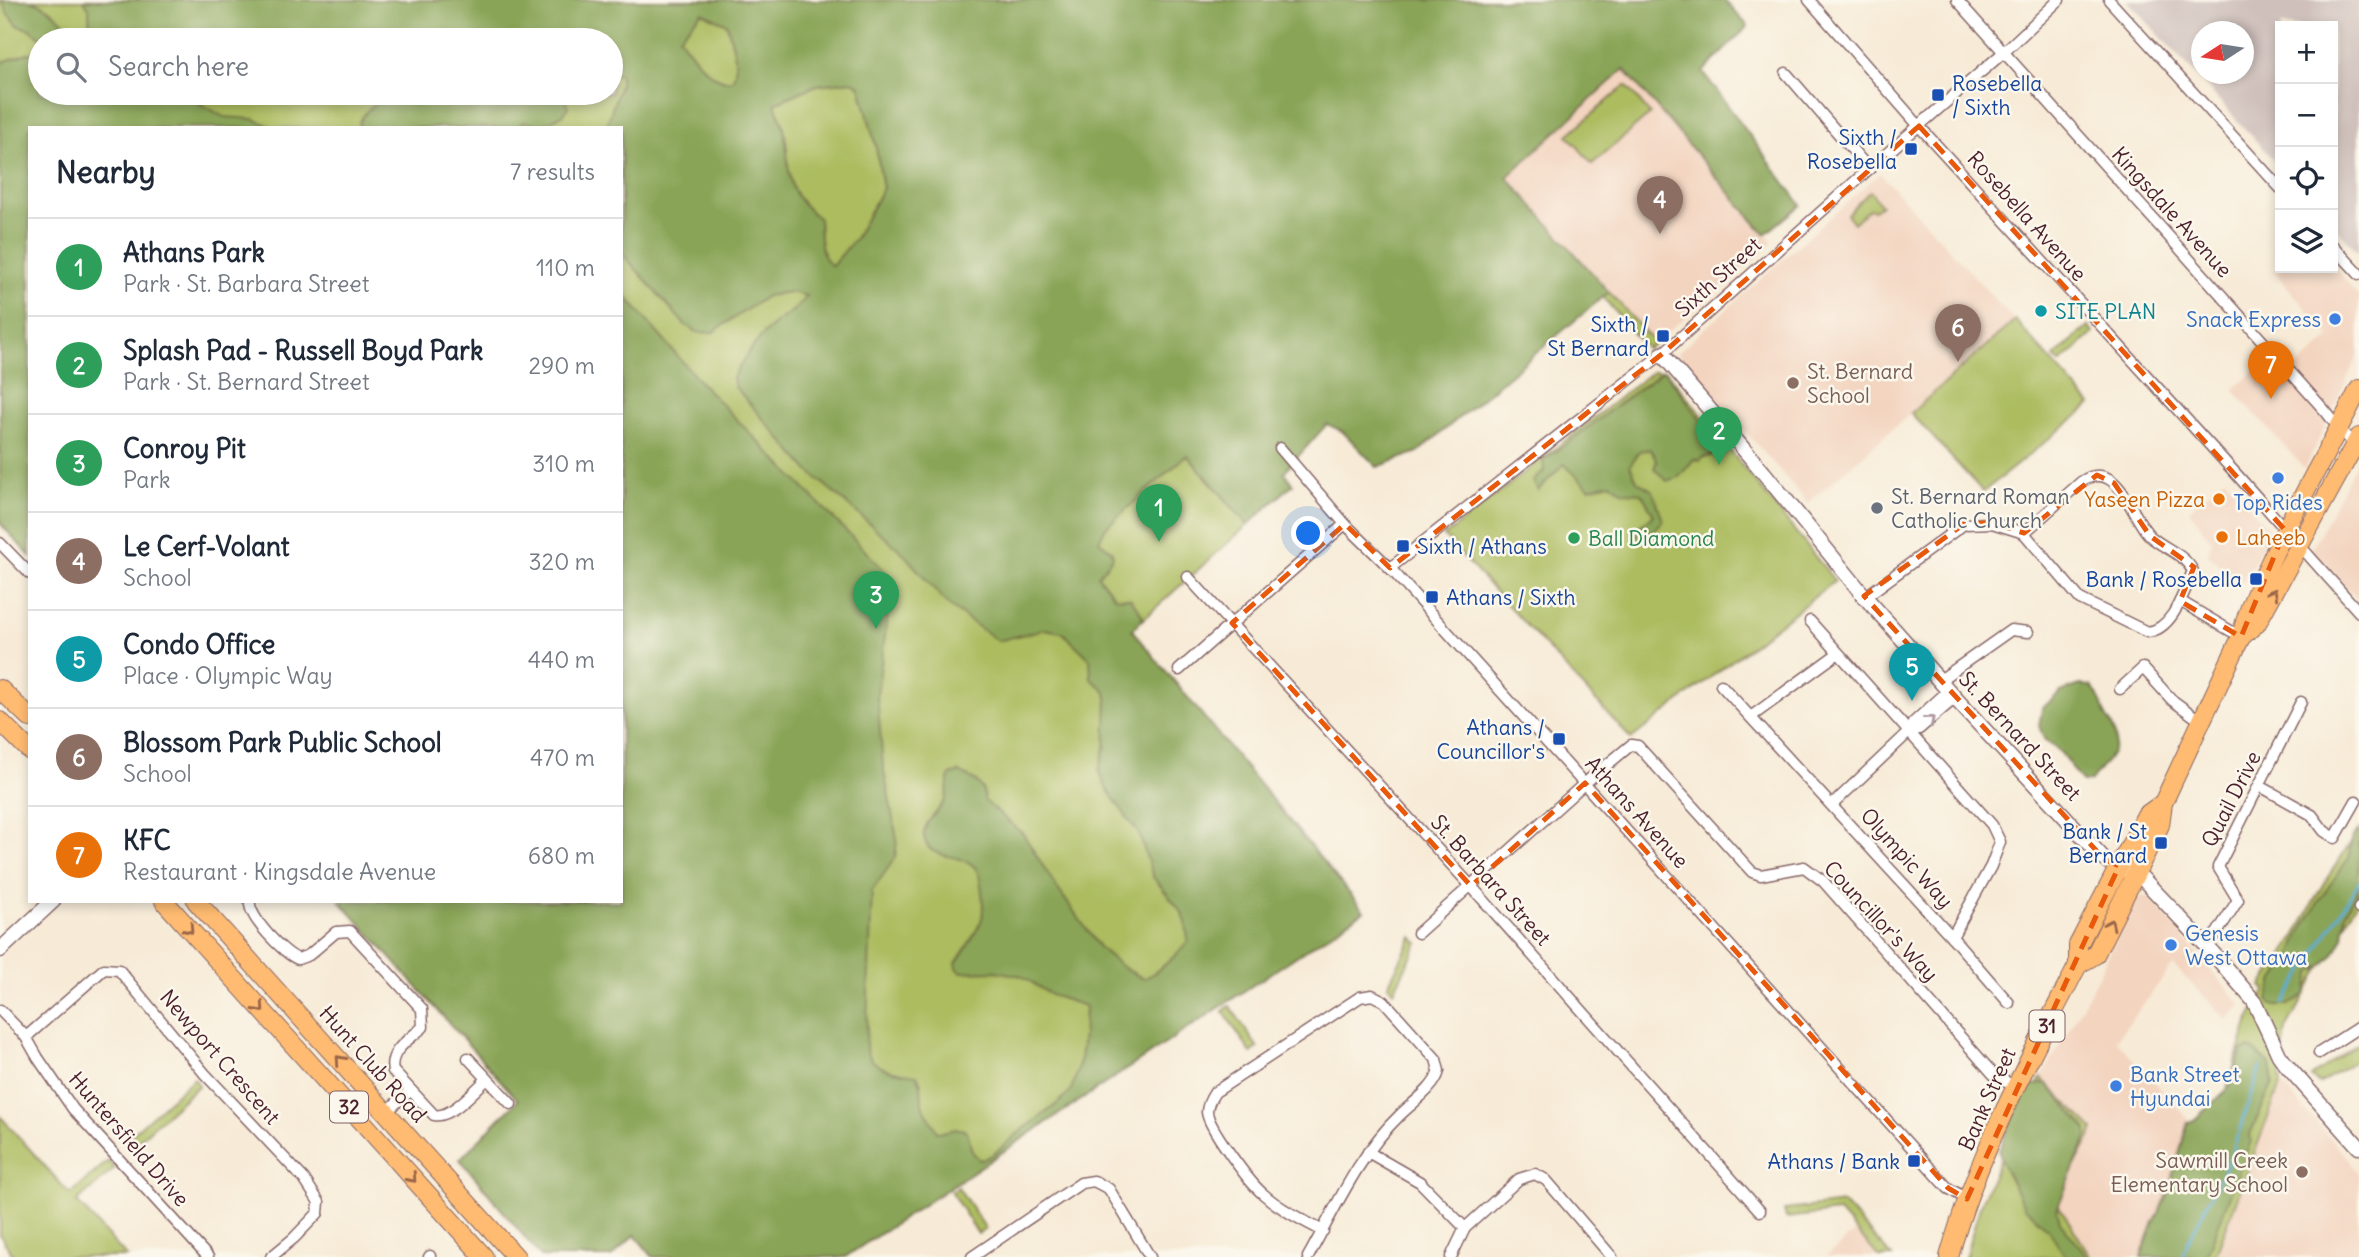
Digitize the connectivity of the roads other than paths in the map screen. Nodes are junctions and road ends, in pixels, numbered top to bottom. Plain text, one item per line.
1 (1809, 0) edge
2 (1957, 0) edge
3 (2059, 0) edge
4 (2109, 0) edge
5 (2004, 52) junction
6 (1786, 73) dead end
7 (1919, 126) junction
8 (1870, 169) junction
9 (2275, 183) edge
10 (2338, 251) edge
11 (2359, 274) edge
12 (1662, 354) junction
13 (2359, 389) edge
14 (2340, 430) junction
15 (2358, 444) edge
16 (1280, 448) dead end
17 (1345, 524) junction
18 (2284, 530) junction
19 (2024, 533) junction
20 (0, 543) edge
21 (2299, 545) junction
22 (1390, 568) junction
23 (28, 572) edge
24 (1188, 577) dead end
25 (1865, 597) junction
26 (2180, 601) junction
27 (2359, 612) edge
28 (1810, 621) dead end
29 (1232, 623) junction
30 (2028, 632) dead end
31 (2241, 637) junction
32 (1837, 654) junction
33 (1179, 670) dead end
34 (1721, 685) dead end
35 (2120, 689) dead end
36 (0, 690) edge
37 (1948, 690) junction
38 (2301, 702) dead end
39 (28, 716) edge
40 (1752, 716) junction
41 (0, 721) edge
42 (2202, 722) junction
43 (1909, 732) junction
44 (28, 749) edge
45 (1585, 783) junction
46 (2260, 786) junction
47 (2356, 802) dead end
48 (1832, 805) junction
49 (2127, 871) junction
50 (1471, 886) junction
51 (51, 903) edge
52 (166, 903) edge
53 (198, 903) edge
54 (249, 903) edge
55 (1418, 933) dead end
56 (1952, 937) junction
57 (2205, 944) junction
58 (0, 950) edge
59 (2008, 1003) dead end
60 (0, 1010) edge
61 (2359, 1027) edge
62 (26, 1037) junction
63 (2319, 1054) dead end
64 (468, 1058) dead end
65 (487, 1079) junction
66 (2016, 1087) junction
67 (410, 1091) junction
68 (510, 1104) dead end
69 (386, 1112) junction
70 (2359, 1147) edge
71 (1368, 1152) junction
72 (1967, 1199) junction
73 (1760, 1211) dead end
74 (1465, 1228) junction
75 (1322, 1231) junction
76 (989, 1252) edge
77 (208, 1257) edge
78 (271, 1257) edge
79 (484, 1257) edge
80 (516, 1257) edge
81 (972, 1257) edge
82 (1150, 1257) edge
83 (1308, 1257) edge
84 (1451, 1257) edge
85 (1612, 1257) edge
86 (1949, 1257) edge

1 - 7 street, Rosebella Avenue
2 - 5 street, Kingsdale Avenue
3 - 5 street, Sixth Street
4 - 9 street
5 - 7 street, Sixth Street
5 - 14 street, Kingsdale Avenue
6 - 8 street
7 - 8 street, Sixth Street
7 - 18 street, Rosebella Avenue
8 - 12 street, Sixth Street
10 - 11 street
12 - 22 street, Sixth Street
12 - 25 street, St. Bernard Street
13 - 14 main road, Bank Street / 31
14 - 15 street, Kingsdale Avenue
14 - 18 main road, Bank Street / 31
15 - 21 main road, Bank Street / 31
16 - 17 street, Athans Avenue
17 - 22 street, Athans Avenue
17 - 29 street
18 - 21 street, Rosebella Avenue
18 - 31 main road, Bank Street / 31
19 - 25 street
19 - 26 street
19 - 26 street
20 - 23 street
21 - 27 street, Rosebella Avenue
31 -> 21 main road, Bank Street / 31
22 - 45 street, Athans Avenue
24 - 29 street, St. Barbara Street
25 - 37 street, St. Bernard Street
26 - 31 street
28 - 32 street, Olympic Way
29 - 33 street
29 - 50 street, St. Barbara Street
30 - 37 street, Olympic Way
31 - 42 main road, Bank Street / 31
32 - 40 street
32 - 43 street, Olympic Way
34 - 40 street, Olympic Way
35 - 42 street
36 - 39 main road
37 - 43 street, Olympic Way
37 - 49 street, St. Bernard Street
38 - 46 street, Quail Drive
40 - 48 street, Olympic Way
41 - 44 main road
42 - 49 main road, Bank Street / 31
43 - 48 street, Olympic Way
43 - 56 street, Olympic Way
45 - 50 street
45 - 66 street, Councillor's Way
45 - 72 street, Athans Avenue
46 - 47 street
46 - 57 street, Quail Drive
48 - 56 street, Olympic Way
49 - 57 street, St. Bernard Street
49 - 66 main road, Bank Street / 31
50 - 55 street
50 - 73 street, St. Barbara Street
51 - 58 street
52 -> 79 main road, 32
69 -> 53 main road, Hunt Club Road / 32
54 - 67 street
56 - 59 street, Olympic Way
57 - 70 street, St. Bernard Street
60 - 62 street, Huntersfield Drive
61 - 63 street
62 - 77 street, Huntersfield Drive
62 - 78 street, Newport Crescent
64 - 65 street
65 - 67 street
65 - 68 street
66 - 72 main road, Bank Street / 31
67 - 69 street
69 - 80 main road, Hunt Club Road / 32
71 - 74 street
71 - 75 street
71 - 75 street
72 - 86 main road, Bank Street / 31
74 - 84 street
74 - 85 street
75 - 83 street
76 - 81 street
76 - 82 street

